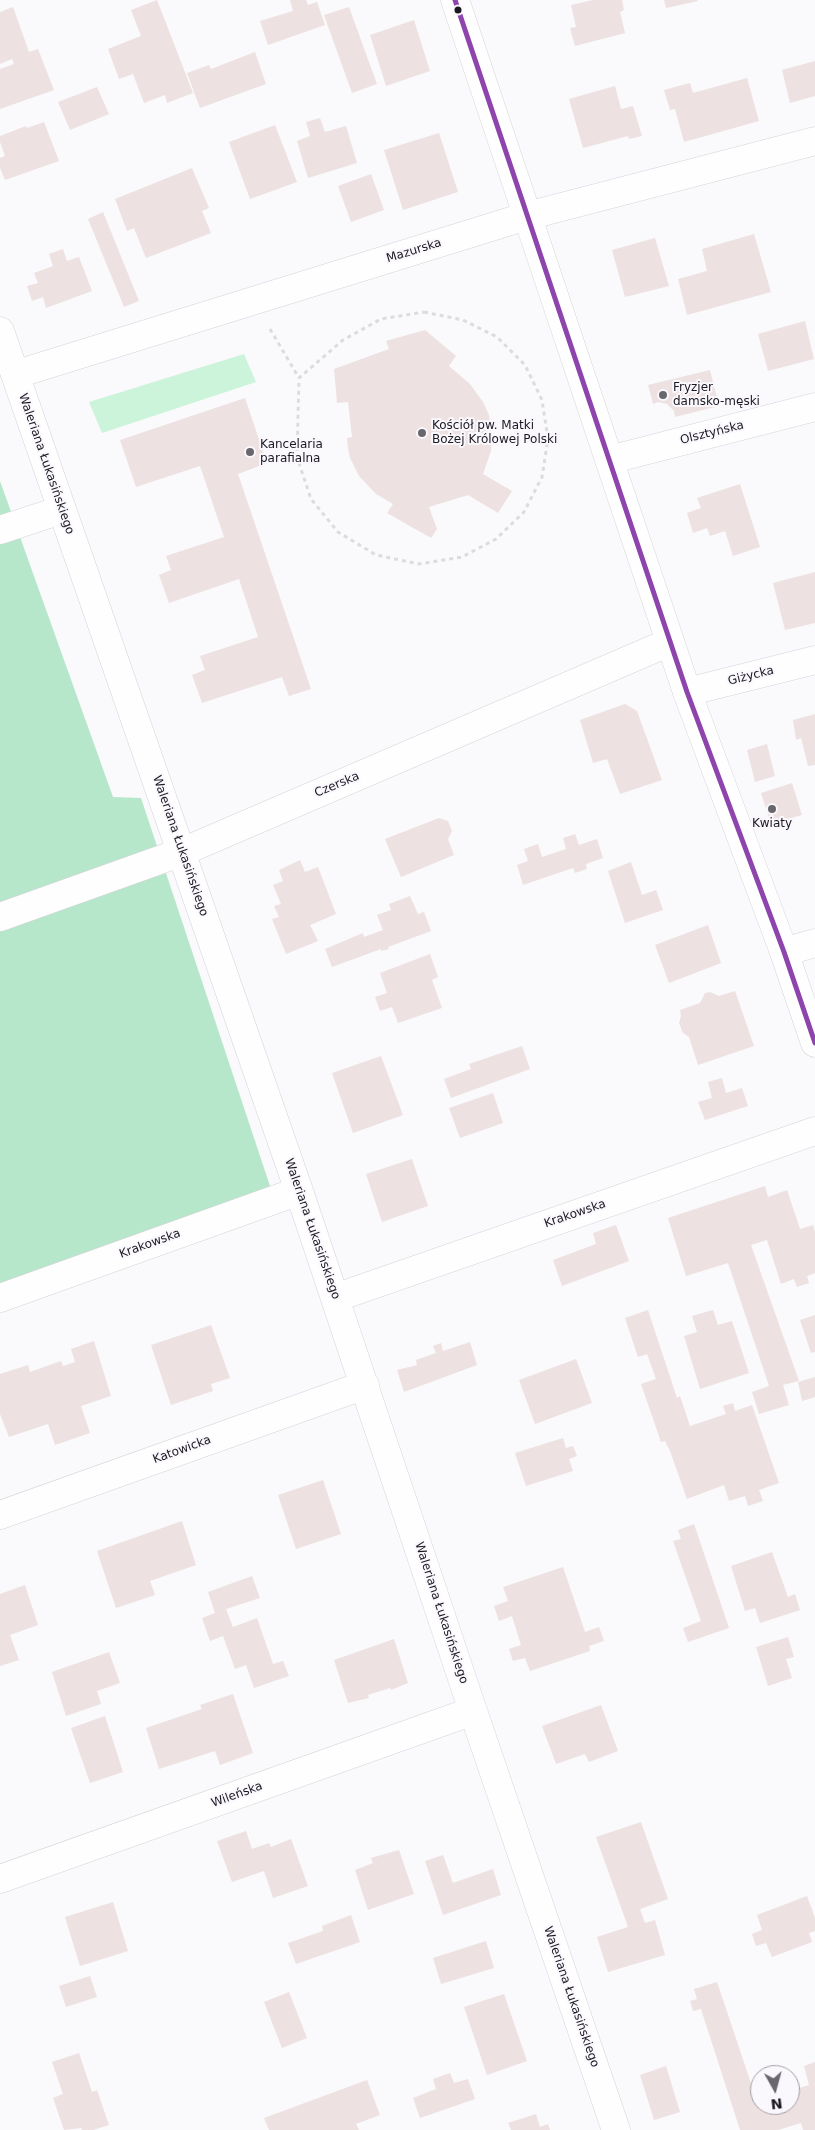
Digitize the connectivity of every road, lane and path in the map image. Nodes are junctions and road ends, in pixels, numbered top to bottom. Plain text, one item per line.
1 (456, 0) edge
2 (815, 141) edge
3 (527, 216) junction
4 (253, 300) junction
5 (0, 331) edge
6 (16, 374) junction
7 (299, 378) junction
8 (815, 407) edge
9 (609, 460) junction
10 (61, 510) junction
11 (0, 530) edge
12 (670, 642) junction
13 (815, 660) edge
14 (687, 692) junction
15 (182, 852) junction
16 (0, 917) edge
17 (815, 944) edge
18 (784, 952) junction
19 (815, 1043) edge
20 (815, 1131) edge
21 (299, 1191) junction
22 (0, 1298) edge
23 (335, 1298) junction
24 (365, 1385) junction
25 (0, 1515) edge
26 (473, 1711) junction
27 (0, 1879) edge
28 (616, 2130) edge

1 - 3 street
2 - 3 street, Mazurska
3 - 4 street, Mazurska
3 - 9 street
4 - 6 street, Mazurska
4 - 7 path
5 - 6 street, Waleriana Łukasińskiego
6 - 10 street, Waleriana Łukasińskiego
7 - 7 path
8 - 9 street, Olsztyńska
9 - 12 street
10 - 11 street
10 - 15 street, Waleriana Łukasińskiego
12 - 14 street
12 - 15 street, Czerska
13 - 14 street, Giżycka
14 - 18 street
15 - 16 street, Czerska
15 - 21 street, Waleriana Łukasińskiego
17 - 18 street
18 - 19 street
20 - 23 street, Krakowska
21 - 22 street, Krakowska
21 - 23 street, Waleriana Łukasińskiego
23 - 24 street, Waleriana Łukasińskiego
24 - 25 street, Katowicka
24 - 26 street, Waleriana Łukasińskiego
26 - 27 street, Wileńska
26 - 28 street, Waleriana Łukasińskiego

